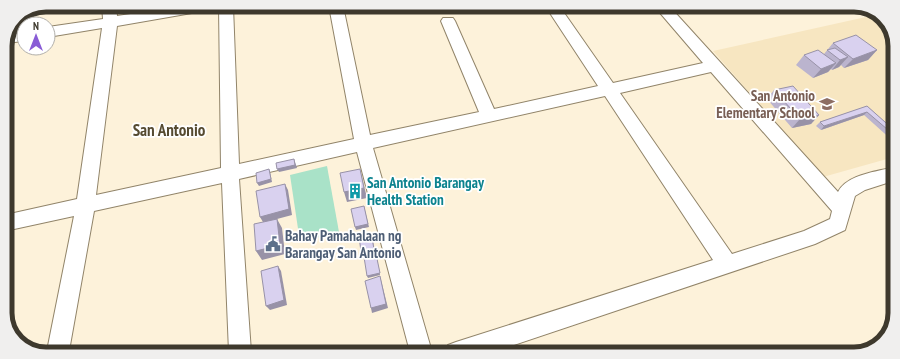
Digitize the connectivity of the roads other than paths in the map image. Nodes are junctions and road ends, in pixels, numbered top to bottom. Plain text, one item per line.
1 (123, 12) edge
2 (226, 12) edge
3 (337, 12) edge
4 (556, 12) edge
5 (666, 12) edge
6 (109, 13) edge
7 (448, 21) dead end
8 (56, 30) edge
9 (715, 66) junction
10 (608, 89) junction
11 (489, 115) junction
12 (363, 143) junction
13 (230, 172) junction
14 (888, 176) edge
15 (86, 203) junction
16 (842, 209) junction
17 (12, 221) edge
18 (728, 265) junction
19 (59, 347) edge
20 (240, 347) edge
21 (420, 347) edge
22 (472, 347) edge

1 - 6 street
2 - 13 street
3 - 12 street
4 - 10 street
5 - 9 street
6 - 8 street
6 - 15 street
7 - 11 street
9 - 10 street
9 - 16 street
10 - 11 street
10 - 18 street
11 - 12 street
12 - 13 street
12 - 21 street
13 - 15 street
13 - 20 street
14 - 16 street
15 - 17 street
15 - 19 street
16 - 18 street
18 - 22 street

